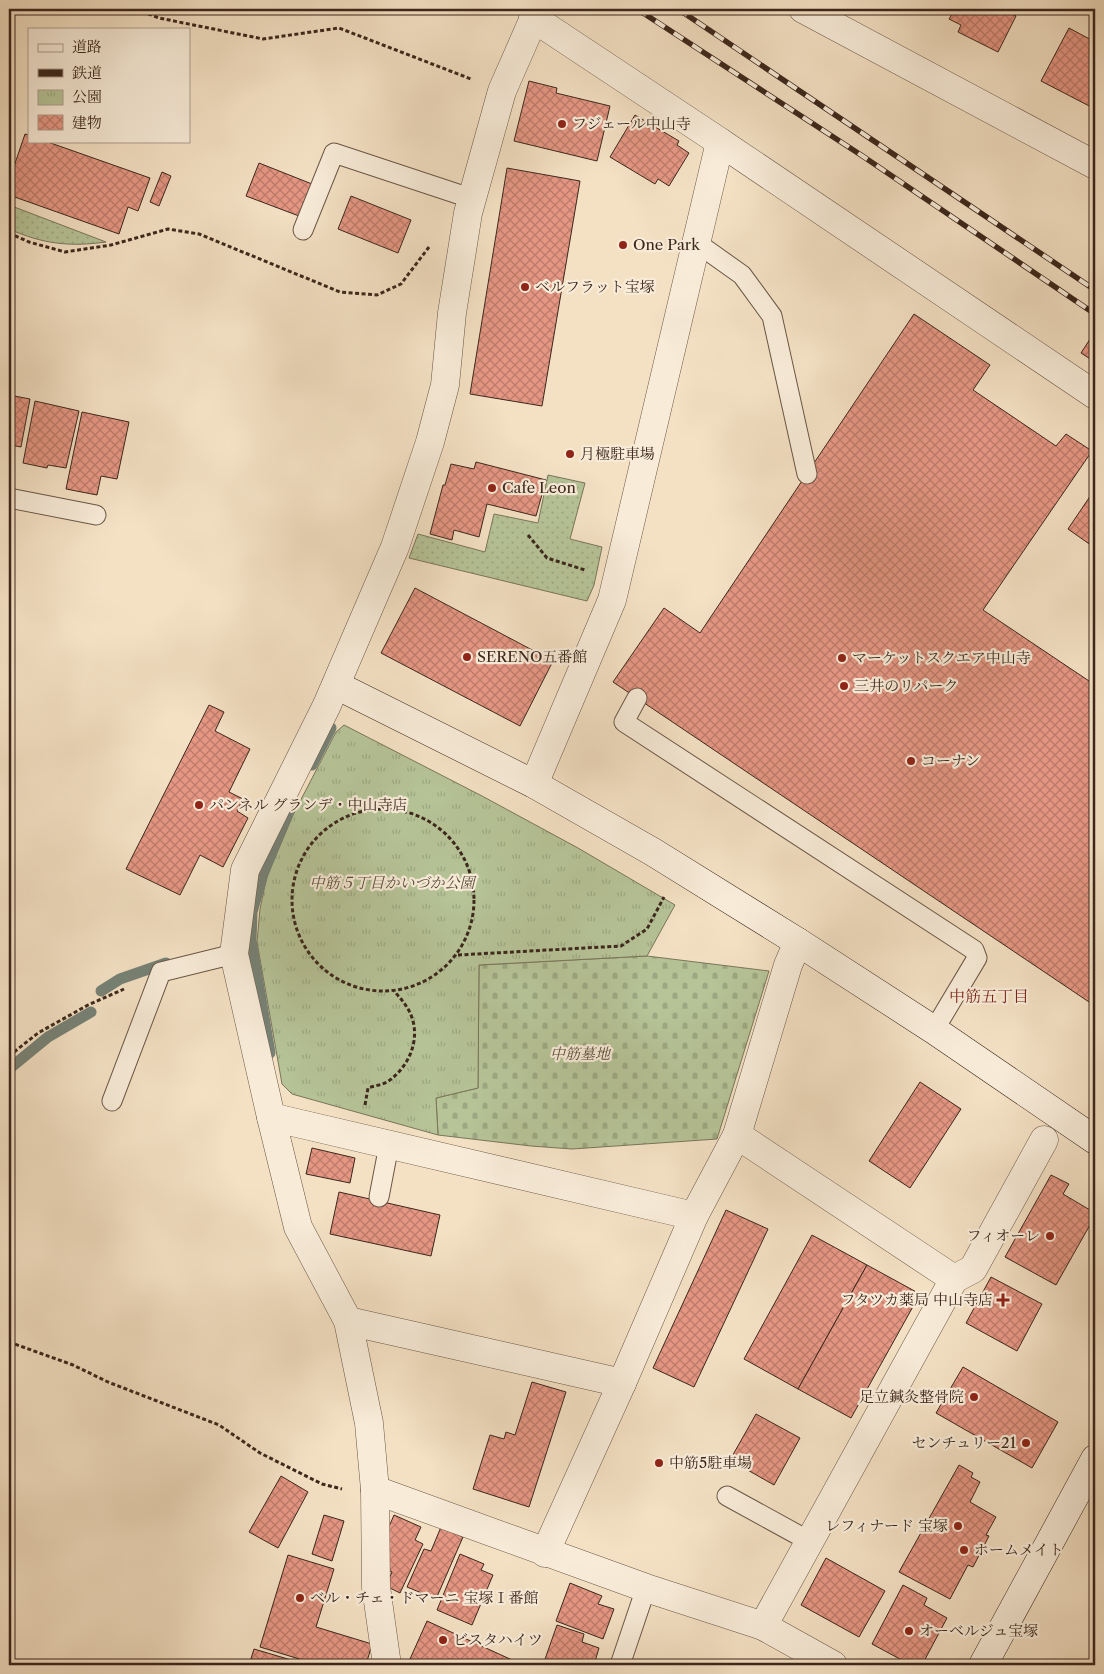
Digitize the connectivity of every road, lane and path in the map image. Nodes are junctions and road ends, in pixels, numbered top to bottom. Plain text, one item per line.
1 (136, 9) edge
2 (803, 9) edge
3 (535, 13) edge
4 (502, 91) junction
5 (720, 142) junction
6 (1095, 164) edge
7 (473, 199) junction
8 (303, 230) dead end
9 (9, 232) edge
10 (696, 243) junction
11 (430, 246) dead end
12 (1095, 395) edge
13 (807, 474) dead end
14 (9, 498) edge
15 (96, 515) dead end
16 (528, 535) dead end
17 (617, 579) junction
18 (336, 684) junction
19 (637, 698) dead end
20 (534, 784) junction
21 (666, 895) dead end
22 (798, 942) junction
23 (234, 954) junction
24 (456, 955) junction
25 (161, 972) junction
26 (394, 991) junction
27 (934, 1030) junction
28 (9, 1056) edge
29 (368, 1088) dead end
30 (112, 1101) dead end
31 (270, 1118) junction
32 (737, 1135) junction
33 (1044, 1140) dead end
34 (1095, 1140) edge
35 (389, 1145) junction
36 (379, 1197) dead end
37 (694, 1216) junction
38 (954, 1279) junction
39 (348, 1321) junction
40 (9, 1342) edge
41 (622, 1383) junction
42 (1095, 1458) edge
43 (375, 1492) junction
44 (727, 1496) dead end
45 (809, 1541) junction
46 (545, 1553) junction
47 (646, 1588) junction
48 (763, 1626) junction
49 (387, 1665) edge
50 (620, 1665) edge
51 (833, 1665) edge
52 (982, 1665) edge

1 - 4 path
2 - 6 street
3 - 4 street
3 - 5 street
4 - 7 street
5 - 10 street
5 - 12 street
7 - 8 lane
7 - 18 street
9 - 11 path
10 - 13 lane
10 - 17 street
14 - 15 lane
16 - 17 path
17 - 20 street
18 - 20 street
18 - 23 street
19 - 27 lane
20 - 22 street
21 - 24 path
22 - 27 street
22 - 32 street
23 - 25 lane
23 - 31 street
24 - 26 path
24 - 26 path
25 - 28 path
25 - 30 lane
26 - 29 path
27 - 34 street
31 - 35 street
31 - 39 street
32 - 37 street
32 - 38 street
33 - 38 street
35 - 36 lane
35 - 37 street
37 - 41 street
38 - 45 street
39 - 41 street
39 - 43 street
40 - 43 path
41 - 46 street
42 - 52 street
43 - 46 street
43 - 49 street
44 - 45 lane
45 - 48 street
46 - 47 street
47 - 48 street
47 - 50 lane
48 - 51 street

